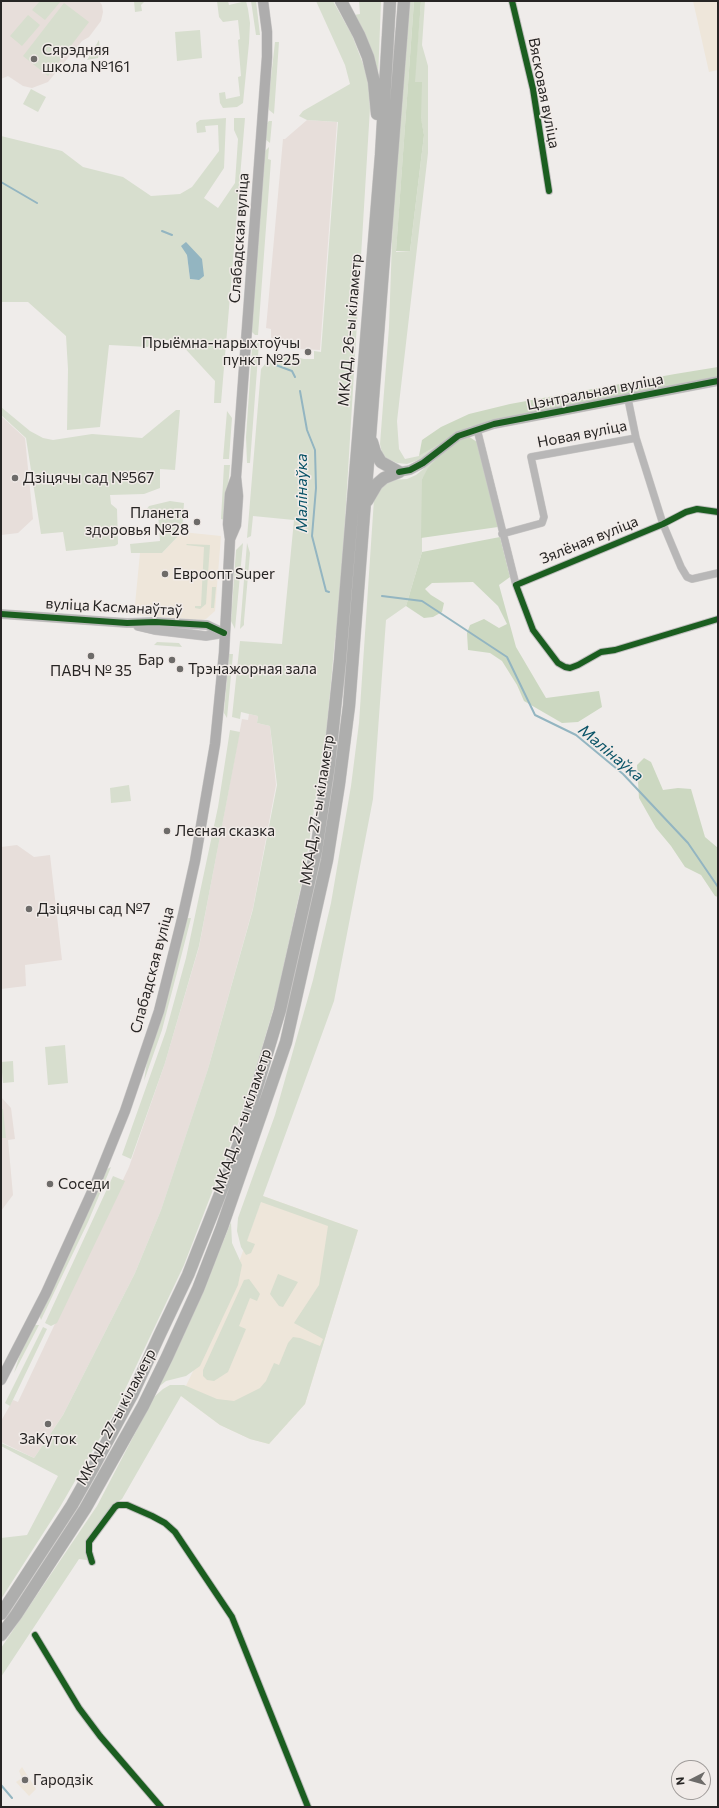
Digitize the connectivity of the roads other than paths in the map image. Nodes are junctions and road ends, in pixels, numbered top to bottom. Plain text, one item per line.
1 (263, 1) edge
2 (341, 1) edge
3 (390, 1) edge
4 (404, 1) edge
5 (512, 1) edge
6 (381, 155) junction
7 (549, 191) dead end
8 (718, 381) edge
9 (628, 399) junction
10 (477, 430) junction
11 (370, 434) junction
12 (636, 438) junction
13 (399, 472) junction
14 (364, 506) junction
15 (718, 512) edge
16 (663, 524) junction
17 (502, 534) junction
18 (718, 574) edge
19 (516, 585) junction
20 (1, 614) edge
21 (718, 619) edge
22 (224, 633) junction
23 (340, 661) joint
24 (352, 661) joint
25 (1, 1380) edge
26 (92, 1562) dead end
27 (1, 1614) edge
28 (1, 1635) edge
29 (35, 1635) dead end
30 (160, 1807) edge
31 (308, 1807) edge

1 - 22 main road, Слабадская вуліца
2 - 6 highway
3 - 6 highway, МКАД, 26-ы кіламетр
4 - 11 highway, МКАД, 26-ы кіламетр
5 - 7 street, Вясковая вуліца
6 - 23 highway, МКАД, 26-ы кіламетр
8 - 9 street, Цэнтральная вуліца
9 - 10 street, Цэнтральная вуліца
9 - 12 street, Новая вуліца
10 - 13 street, Цэнтральная вуліца
10 - 17 street
11 - 13 highway
11 - 14 highway, МКАД, 26-ы кіламетр
12 - 16 street
12 - 17 street, Новая вуліца
13 - 14 highway
14 - 24 highway, МКАД, 26-ы кіламетр
15 - 16 street, Зялёная вуліца
16 - 18 street
16 - 19 street, Зялёная вуліца
17 - 19 street
19 - 21 street
20 - 22 street, вуліца Касманаўтаў
22 - 25 main road, Слабадская вуліца
23 - 27 highway, МКАД, 27-ы кіламетр
24 - 28 highway, МКАД, 27-ы кіламетр
26 - 31 street
29 - 30 street

